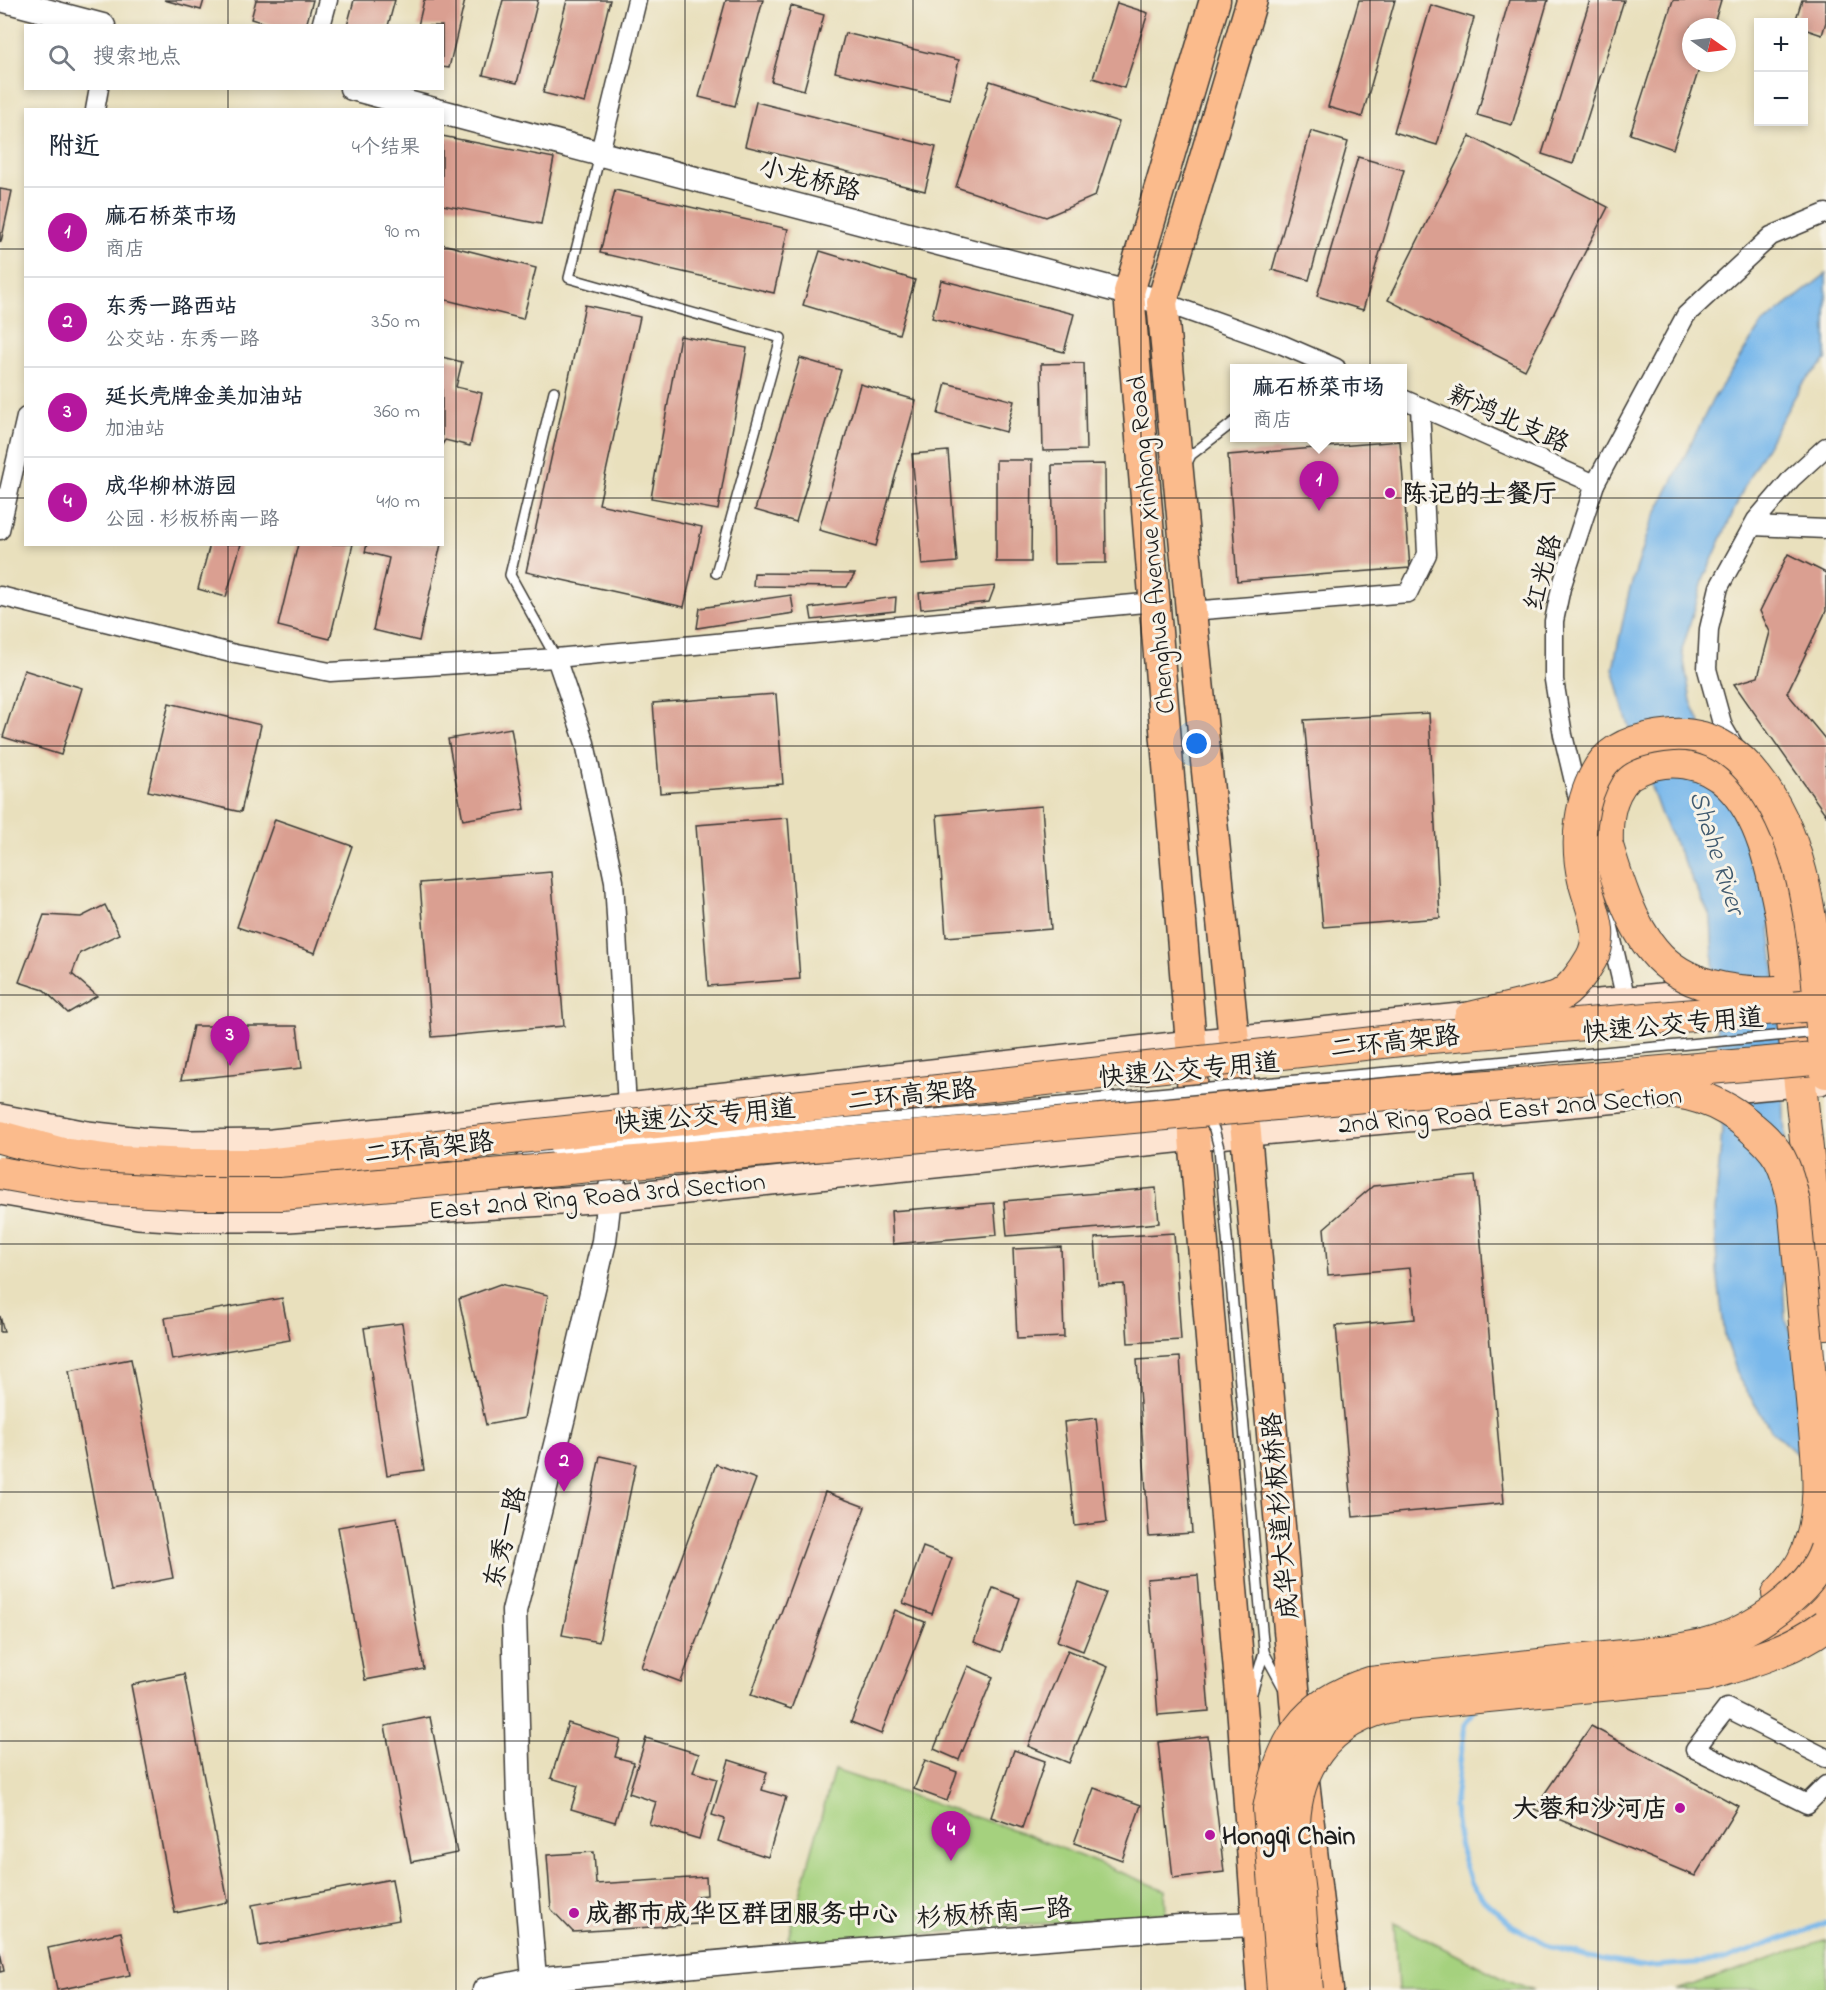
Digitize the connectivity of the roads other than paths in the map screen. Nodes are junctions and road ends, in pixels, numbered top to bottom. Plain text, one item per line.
1 (4, 0) edge
2 (328, 0) edge
3 (638, 0) edge
4 (1215, 0) edge
5 (1252, 0) edge
6 (45, 5) edge
7 (97, 24) edge
8 (322, 24) edge
9 (99, 90) edge
10 (359, 90) edge
11 (95, 108) edge
12 (427, 108) edge
13 (444, 113) edge
14 (600, 152) junction
15 (1826, 213) edge
16 (1129, 292) junction
17 (1162, 302) junction
18 (1325, 364) edge
19 (554, 390) dead end
20 (1407, 401) edge
21 (1420, 406) junction
22 (1230, 425) edge
23 (24, 426) edge
24 (1826, 447) edge
25 (1178, 477) junction
26 (1595, 484) junction
27 (1753, 525) junction
28 (1826, 529) edge
29 (0, 530) edge
30 (716, 573) dead end
31 (0, 596) edge
32 (1155, 602) junction
33 (1191, 611) junction
34 (556, 658) junction
35 (1818, 990) edge
36 (1626, 999) junction
37 (1826, 1031) edge
38 (1419, 1038) junction
39 (1234, 1041) junction
40 (1191, 1044) junction
41 (1822, 1073) edge
42 (1533, 1083) junction
43 (1252, 1084) junction
44 (1166, 1092) junction
45 (627, 1107) junction
46 (0, 1119) edge
47 (1221, 1133) junction
48 (0, 1137) edge
49 (429, 1147) junction
50 (509, 1149) dead end
51 (521, 1149) dead end
52 (555, 1150) junction
53 (510, 1161) dead end
54 (499, 1163) dead end
55 (0, 1173) edge
56 (432, 1180) junction
57 (0, 1191) edge
58 (609, 1198) junction
59 (1826, 1323) edge
60 (1826, 1549) edge
61 (1826, 1602) edge
62 (1826, 1625) edge
63 (1742, 1629) junction
64 (1264, 1652) junction
65 (1753, 1660) junction
66 (1296, 1711) junction
67 (1243, 1719) junction
68 (1826, 1758) edge
69 (1826, 1785) edge
70 (1257, 1924) junction
71 (534, 1985) edge
72 (485, 1990) edge
73 (1262, 1990) edge
74 (1283, 1990) edge
75 (1307, 1990) edge
76 (1328, 1990) edge

1 - 6 street
2 - 8 street
3 - 14 street
4 - 16 main road, Chenghua Avenue Xinhong Road
5 - 17 main road, Chenghua Avenue Xinhong Road
6 - 7 street
9 - 11 street
10 - 12 street
13 - 14 street, 小龙桥路
14 - 16 street, 小龙桥路
14 - 30 lane
15 - 26 street, 红光路
16 - 17 street, 小龙桥路
16 - 32 main road, Chenghua Avenue Xinhong Road
17 - 18 street
17 - 25 main road, Chenghua Avenue Xinhong Road
19 - 34 lane
20 - 21 street, 新鸿北支路
21 - 26 street, 新鸿北支路
21 - 33 street
22 - 25 lane
23 - 29 street
24 - 27 street
25 - 33 main road, Chenghua Avenue Xinhong Road
26 - 36 street, 红光路
27 - 28 street
27 - 35 street
31 - 34 street
32 - 34 street
32 - 40 main road, Chenghua Avenue Xinhong Road
33 - 39 main road, Chenghua Avenue Xinhong Road
34 - 45 street
35 - 36 main road, bridge
35 - 38 highway, 二环高架路, bridge
35 - 59 highway, bridge
36 - 39 main road
37 - 43 lane, 快速公交专用道, bridge
38 - 41 highway, bridge
38 - 49 highway, 二环高架路, bridge
39 - 40 main road
39 - 47 main road, 成华大道杉板桥路
40 - 45 main road
40 - 47 main road, Chenghua Avenue Xinhong Road
41 - 42 highway, 二环高架路, bridge
41 - 47 main road, 2nd Ring Road East 2nd Section
42 - 56 highway, 二环高架路, bridge
42 - 63 highway, bridge
43 - 44 lane, 快速公交专用道, bridge
43 - 47 lane, bridge
44 - 47 lane, bridge
44 - 52 lane, 快速公交专用道, bridge
45 - 46 main road
45 - 58 street, 东秀一路
47 - 58 main road, East 2nd Ring Road 3rd Section
47 - 64 lane
47 - 66 main road, 成华大道杉板桥路
47 - 67 main road, 成华大道杉板桥路
48 - 49 highway, 二环高架路
49 - 50 lane, bridge
51 - 52 lane
52 - 53 lane
54 - 56 lane, bridge
55 - 56 highway, 二环高架路, bridge
57 - 58 main road, East 2nd Ring Road 3rd Section
58 - 71 street, 东秀一路
60 - 63 highway, bridge
61 - 65 highway, bridge
62 - 65 highway, bridge
63 - 74 highway, bridge
64 - 66 lane
64 - 67 lane
65 - 75 highway, bridge
66 - 76 main road, 成华大道杉板桥路
67 - 70 main road, 成华大道杉板桥路
68 - 69 street
70 - 71 street, 杉板桥南一路
70 - 73 main road, 成华大道杉板桥路
71 - 72 street, 杉板桥南一路

